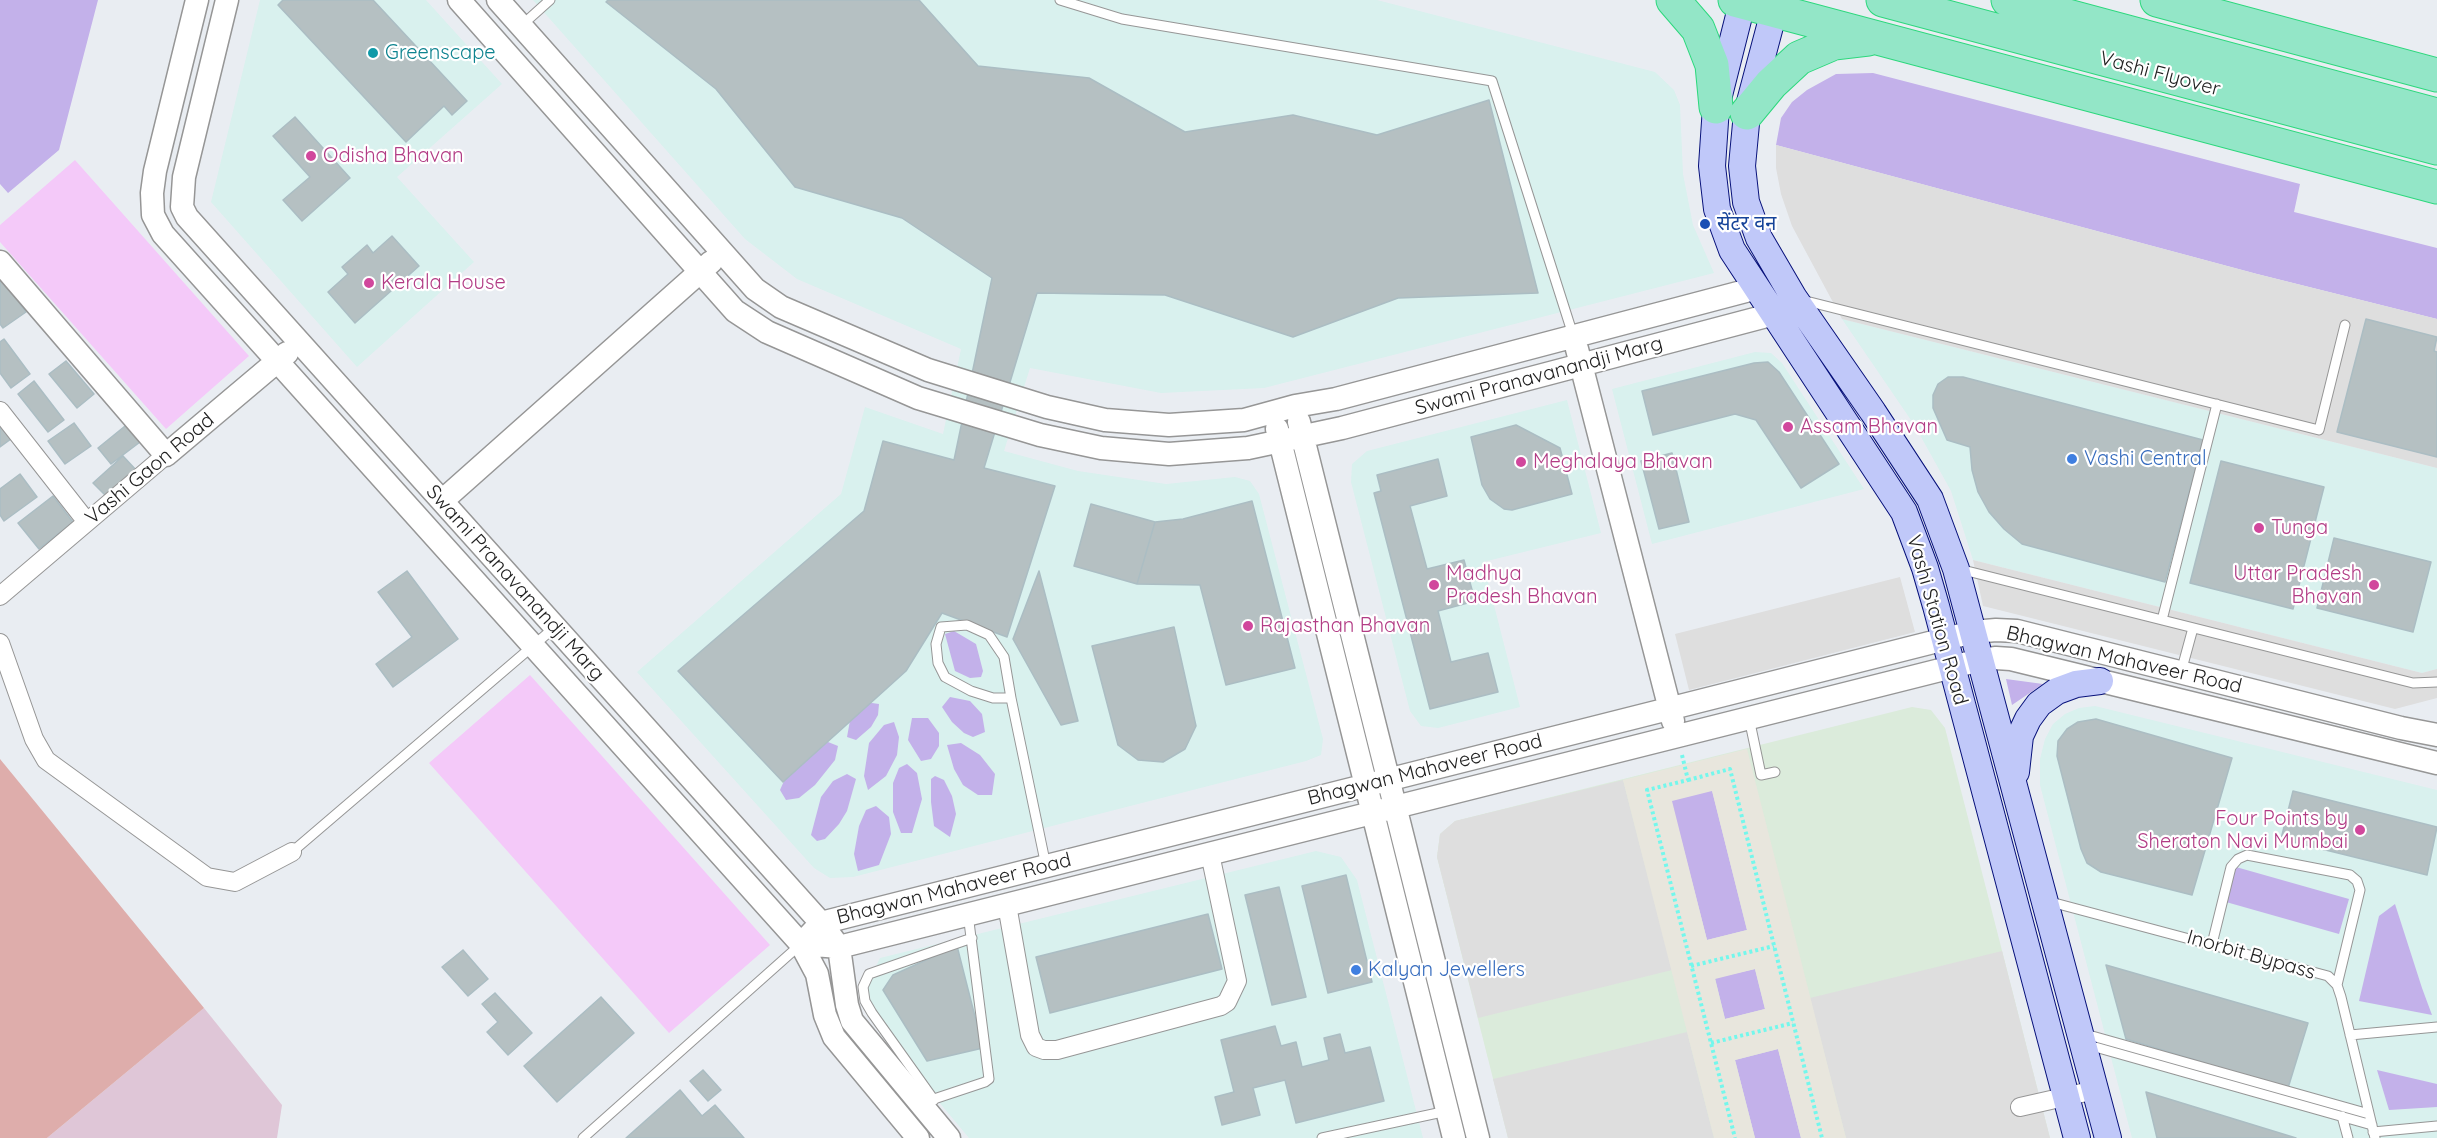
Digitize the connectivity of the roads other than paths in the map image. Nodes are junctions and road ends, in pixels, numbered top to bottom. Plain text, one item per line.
1 (197, 0) edge
2 (227, 0) edge
3 (459, 0) edge
4 (498, 0) edge
5 (550, 0) edge
6 (1060, 0) edge
7 (1673, 0) edge
8 (1883, 0) edge
9 (2007, 0) edge
10 (2157, 0) edge
11 (1740, 1) edge
12 (1776, 5) edge
13 (521, 26) junction
14 (1876, 38) junction
15 (2437, 75) edge
16 (1732, 110) junction
17 (2437, 114) edge
18 (2437, 148) edge
19 (2437, 187) edge
20 (722, 253) junction
21 (0, 262) edge
22 (700, 272) junction
23 (1757, 288) junction
24 (1794, 298) junction
25 (1774, 314) junction
26 (2345, 325) dead end
27 (1574, 338) junction
28 (299, 342) junction
29 (277, 361) junction
30 (1581, 364) junction
31 (2217, 404) junction
32 (1295, 406) junction
33 (0, 411) edge
34 (1873, 411) junction
35 (1273, 413) junction
36 (1849, 428) junction
37 (1303, 436) junction
38 (1280, 441) junction
39 (166, 455) junction
40 (442, 501) junction
41 (87, 522) junction
42 (1956, 568) junction
43 (0, 596) edge
44 (2162, 620) junction
45 (555, 627) junction
46 (2193, 628) junction
47 (1973, 632) junction
48 (1945, 639) junction
49 (0, 643) edge
50 (533, 646) junction
51 (1980, 660) junction
52 (1952, 667) junction
53 (2181, 672) junction
54 (2100, 681) junction
55 (2437, 682) edge
56 (1011, 698) junction
57 (1670, 708) junction
58 (1749, 718) junction
59 (2437, 735) edge
60 (1677, 736) junction
61 (2437, 763) edge
62 (1775, 772) dead end
63 (1388, 780) junction
64 (1366, 785) junction
65 (2016, 791) junction
66 (1396, 808) junction
67 (1373, 813) junction
68 (292, 852) joint
69 (1209, 854) junction
70 (1046, 866) junction
71 (2045, 900) junction
72 (1007, 905) junction
73 (968, 914) junction
74 (821, 923) junction
75 (1427, 934) junction
76 (972, 938) junction
77 (1404, 939) junction
78 (801, 944) junction
79 (2212, 944) junction
80 (839, 947) junction
81 (2337, 985) junction
82 (2437, 1026) edge
83 (2350, 1035) junction
84 (2081, 1038) junction
85 (2095, 1090) junction
86 (2066, 1096) junction
87 (927, 1102) junction
88 (2020, 1107) dead end
89 (1447, 1111) junction
90 (2369, 1114) junction
91 (2342, 1116) junction
92 (2437, 1126) edge
93 (2373, 1132) edge
94 (583, 1138) edge
95 (918, 1138) edge
96 (949, 1138) edge
97 (1322, 1138) edge
98 (1454, 1138) edge
99 (1478, 1138) edge
100 (2078, 1138) edge
101 (2108, 1138) edge
102 (2348, 1138) edge

1 - 29 street, Swami Pranavanandji Marg
2 - 28 street, Swami Pranavanandji Marg
3 - 22 street, Swami Pranavanandji Marg
4 - 13 street, Swami Pranavanandji Marg
5 - 13 lane
6 - 27 lane
7 - 16 highway
8 - 18 highway, Vashi Flyover
9 - 17 highway, Vashi Flyover
10 - 15 highway
11 - 12 highway
11 - 16 main road, Vashi Station Road
12 - 14 highway
12 - 16 main road, Vashi Station Road
13 - 20 street, Swami Pranavanandji Marg
14 - 16 highway
14 - 19 highway
16 - 23 main road, Vashi Station Road
16 - 24 main road, Vashi Station Road
20 - 22 street
20 - 35 street, Swami Pranavanandji Marg
21 - 39 street
22 - 38 street, Swami Pranavanandji Marg
22 - 40 street
23 - 25 main road, Vashi Station Road
23 - 27 street, Swami Pranavanandji Marg
24 - 31 lane
24 - 34 main road, Vashi Station Road
25 - 30 street, Swami Pranavanandji Marg
25 - 36 main road, Vashi Station Road
26 - 31 lane
27 - 30 street
27 - 32 street, Swami Pranavanandji Marg
28 - 29 street, Vashi Gaon Road
28 - 40 street, Swami Pranavanandji Marg
29 - 39 street, Vashi Gaon Road
29 - 50 street, Swami Pranavanandji Marg
30 - 37 street, Swami Pranavanandji Marg
30 - 57 street
31 - 44 lane
32 - 35 street, Swami Pranavanandji Marg
32 - 37 street
33 - 41 street
34 - 36 main road
34 - 42 main road, Vashi Station Road
35 - 38 street
36 - 48 main road, Vashi Station Road
37 - 38 street, Swami Pranavanandji Marg
37 - 63 street
38 - 64 street
39 - 41 street, Vashi Gaon Road
40 - 45 street, Swami Pranavanandji Marg
41 - 43 street, Vashi Gaon Road
42 - 44 lane
42 - 47 main road, Vashi Station Road
44 - 46 lane
45 - 50 lane
45 - 74 street, Swami Pranavanandji Marg
46 - 53 lane
46 - 55 lane
47 - 48 street, Bhagwan Mahaveer Road
47 - 51 main road, Vashi Station Road
47 - 53 street, Bhagwan Mahaveer Road
48 - 52 main road, Vashi Station Road
48 - 57 street, Bhagwan Mahaveer Road
49 - 68 street
50 - 68 lane
50 - 78 street, Swami Pranavanandji Marg
51 - 52 street, Bhagwan Mahaveer Road
51 - 54 street, Bhagwan Mahaveer Road
51 - 65 main road, Vashi Station Road
52 - 58 street, Bhagwan Mahaveer Road
52 - 86 main road, Vashi Station Road
53 - 59 street, Bhagwan Mahaveer Road
54 - 61 street, Bhagwan Mahaveer Road
54 - 65 main road
56 - 56 lane
56 - 70 lane
57 - 60 street
57 - 63 street, Bhagwan Mahaveer Road
58 - 60 street, Bhagwan Mahaveer Road
58 - 62 lane
60 - 66 street, Bhagwan Mahaveer Road
63 - 64 street, Bhagwan Mahaveer Road
63 - 66 street
64 - 67 street
64 - 70 street, Bhagwan Mahaveer Road
65 - 71 main road, Vashi Station Road
66 - 67 street, Bhagwan Mahaveer Road
66 - 75 street
67 - 69 street, Bhagwan Mahaveer Road
67 - 77 street
69 - 72 street, Bhagwan Mahaveer Road
69 - 72 street
70 - 74 street, Bhagwan Mahaveer Road
71 - 79 lane, Inorbit Bypass
71 - 84 main road, Vashi Station Road
72 - 73 street, Bhagwan Mahaveer Road
73 - 76 lane
73 - 80 street, Bhagwan Mahaveer Road
74 - 78 street, Bhagwan Mahaveer Road
74 - 80 street, Swami Pranavanandji Marg
75 - 77 street
75 - 99 street
76 - 87 lane
76 - 87 lane
77 - 89 street
78 - 80 street, Bhagwan Mahaveer Road
78 - 94 lane
78 - 95 street, Swami Pranavanandji Marg
79 - 81 lane, Inorbit Bypass
79 - 81 lane
80 - 87 street, Swami Pranavanandji Marg
81 - 83 lane, Inorbit Bypass
82 - 83 lane
83 - 90 lane, Inorbit Bypass
84 - 85 main road, Vashi Station Road
84 - 90 lane
84 - 91 lane
85 - 86 street
85 - 101 main road, Vashi Station Road
86 - 88 street
86 - 100 main road, Vashi Station Road
87 - 96 street, Swami Pranavanandji Marg
89 - 97 lane
89 - 98 street
90 - 93 lane, Inorbit Bypass
91 - 93 lane
91 - 102 lane
92 - 93 lane

